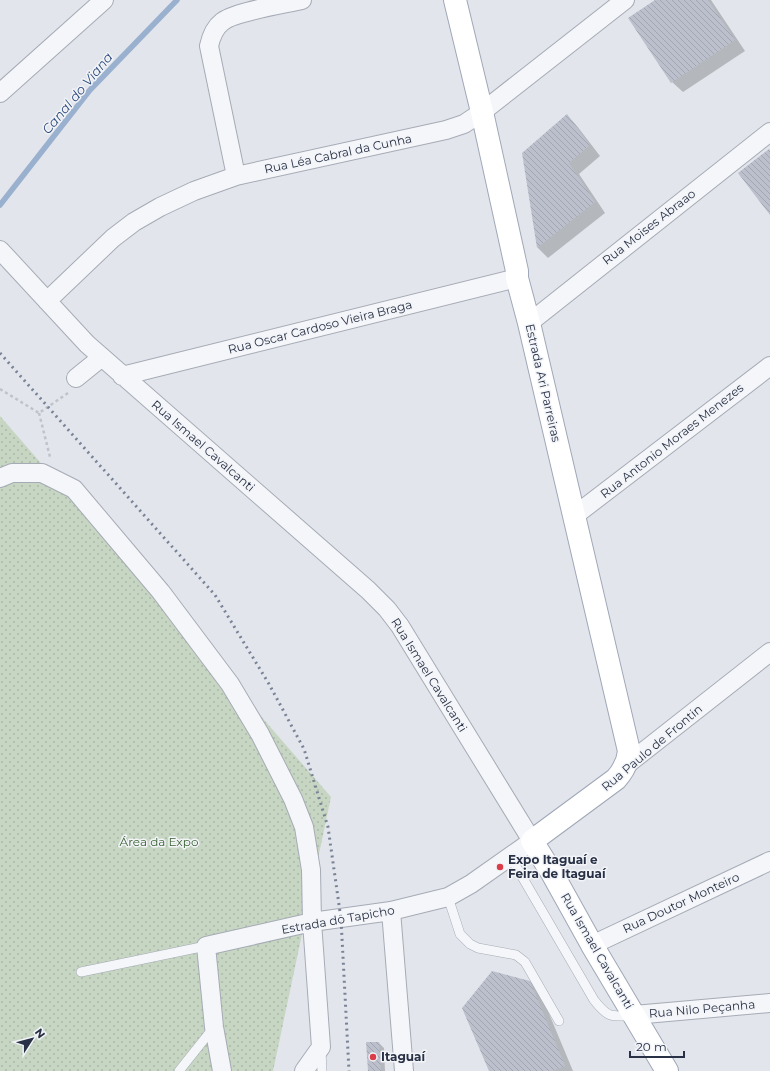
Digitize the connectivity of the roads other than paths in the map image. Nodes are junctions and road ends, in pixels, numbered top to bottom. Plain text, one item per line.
1 (104, 0) edge
2 (302, 0) edge
3 (455, 0) edge
4 (625, 0) edge
5 (0, 93) edge
6 (482, 112) junction
7 (770, 132) edge
8 (236, 176) junction
9 (0, 250) edge
10 (517, 278) junction
11 (47, 301) junction
12 (529, 323) junction
13 (102, 357) junction
14 (770, 366) edge
15 (122, 376) junction
16 (74, 384) road end
17 (0, 478) edge
18 (574, 516) junction
19 (770, 652) edge
20 (625, 766) junction
21 (532, 840) junction
22 (510, 856) junction
23 (770, 861) edge
24 (448, 897) junction
25 (391, 911) junction
26 (312, 922) junction
27 (592, 945) junction
28 (206, 946) junction
29 (81, 972) dead end
30 (770, 1003) edge
31 (634, 1015) junction
32 (558, 1021) dead end
33 (214, 1027) junction
34 (321, 1047) junction
35 (179, 1071) edge
36 (222, 1071) edge
37 (304, 1071) edge
38 (322, 1071) edge
39 (404, 1071) edge
40 (667, 1071) edge

1 - 5 street
2 - 8 street
3 - 6 main road, Estrada Ari Parreiras
4 - 6 street, Rua Léa Cabral da Cunha
6 - 8 street, Rua Léa Cabral da Cunha
6 - 10 main road, Estrada Ari Parreiras
7 - 12 street, Rua Moises Abraao
8 - 11 street, Rua Léa Cabral da Cunha
9 - 11 street, Rua Ismael Cavalcanti
10 - 12 main road, Estrada Ari Parreiras
10 - 15 street, Rua Oscar Cardoso Vieira Braga
11 - 13 street, Rua Ismael Cavalcanti
12 - 18 main road, Estrada Ari Parreiras
13 - 15 street, Rua Ismael Cavalcanti
13 - 16 street
14 - 18 street, Rua Antonio Moraes Menezes
15 - 21 street, Rua Ismael Cavalcanti
17 - 26 street
18 - 20 main road, Estrada Ari Parreiras
19 - 20 street, Rua Paulo de Frontin
20 - 21 main road, Rua Paulo de Frontin
21 - 22 street, Estrada do Tapicho
21 - 27 main road, Rua Ismael Cavalcanti
22 - 24 street, Estrada do Tapicho
22 - 31 lane
23 - 27 street, Rua Doutor Monteiro
24 - 25 street, Estrada do Tapicho
24 - 32 lane
25 - 26 street, Estrada do Tapicho
25 - 39 street
26 - 28 street, Estrada do Tapicho
26 - 34 street
27 - 31 main road, Rua Ismael Cavalcanti
28 - 29 lane, Estrada do Tapicho
28 - 33 street
30 - 31 street, Rua Nilo Peçanha
31 - 40 main road, Rua Ismael Cavalcanti
33 - 35 lane
33 - 36 street
34 - 37 street
34 - 38 lane

